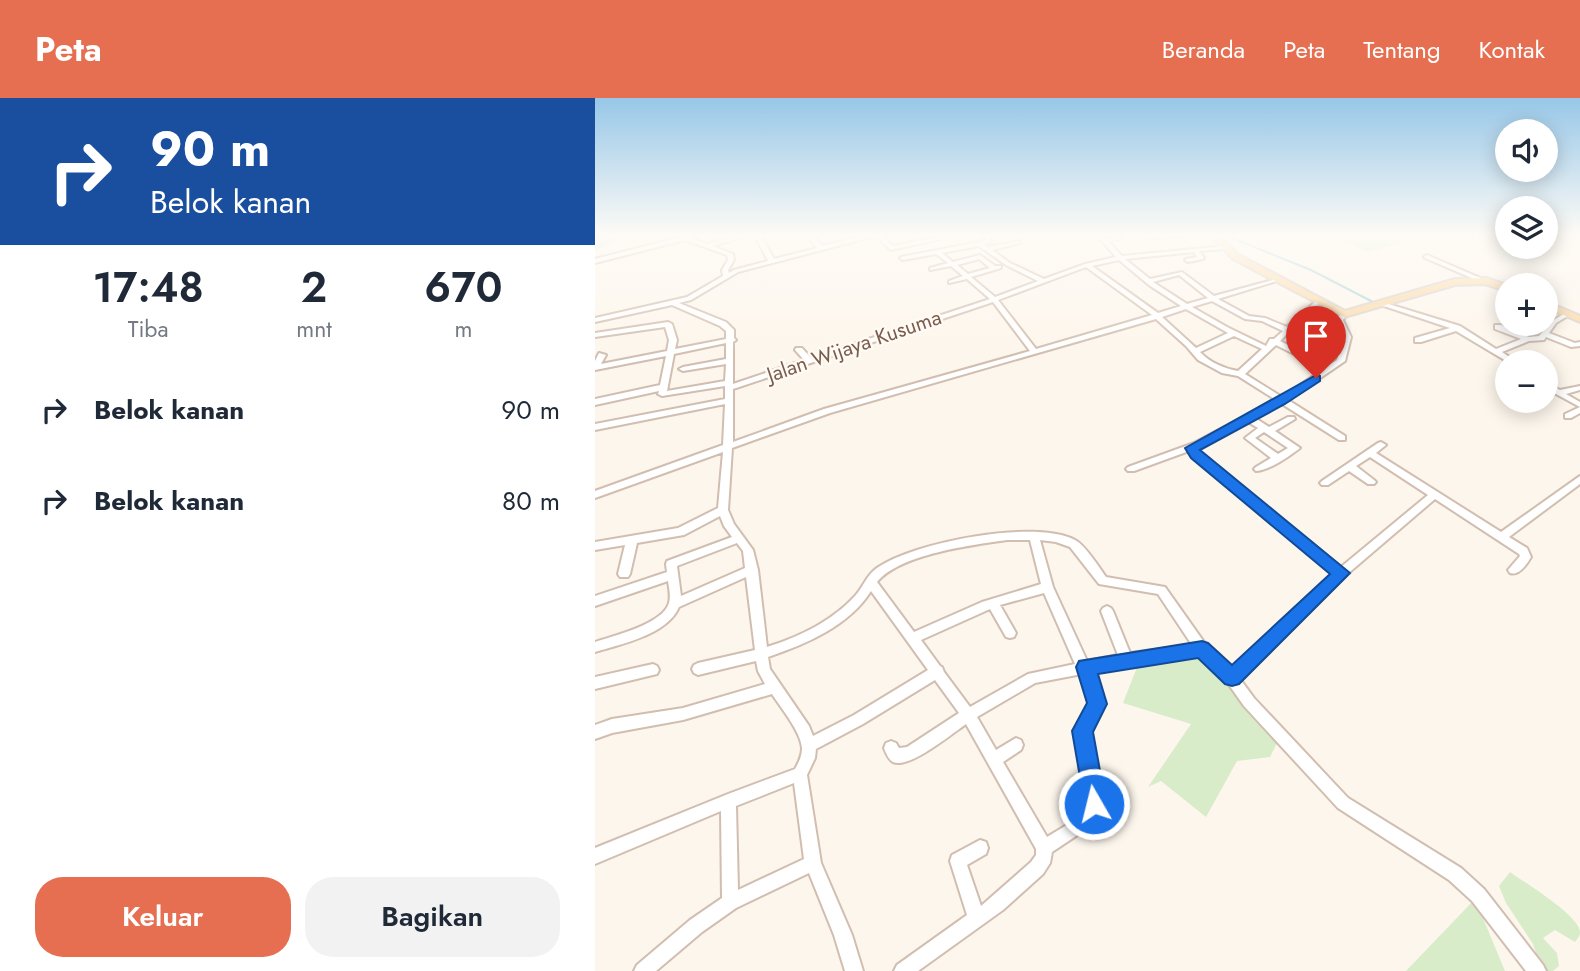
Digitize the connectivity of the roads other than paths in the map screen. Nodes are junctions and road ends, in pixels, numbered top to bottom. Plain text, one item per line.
1 (730, 275) edge
2 (964, 275) edge
3 (974, 275) edge
4 (1031, 275) edge
5 (1058, 275) edge
6 (1100, 275) edge
7 (1142, 275) edge
8 (1173, 275) edge
9 (1181, 275) edge
10 (1270, 275) edge
11 (1468, 275) edge
12 (726, 276) joint
13 (967, 277) junction
14 (1278, 279) junction
15 (1042, 280) junction
16 (1150, 281) junction
17 (1483, 281) junction
18 (951, 282) dead end
19 (1495, 284) edge
20 (995, 299) junction
21 (1213, 299) junction
22 (1319, 300) junction
23 (686, 303) junction
24 (1378, 304) junction
25 (1187, 307) junction
26 (1558, 310) edge
27 (1344, 314) junction
28 (1567, 314) junction
29 (1157, 316) junction
30 (1580, 319) edge
31 (595, 320) edge
32 (1558, 320) edge
33 (1455, 328) junction
34 (1288, 329) junction
35 (1232, 334) junction
36 (595, 335) edge
37 (1519, 336) edge
38 (1542, 336) edge
39 (1551, 336) edge
40 (731, 340) junction
41 (1418, 340) dead end
42 (1528, 340) junction
43 (1273, 341) junction
44 (1316, 344) dead end
45 (1580, 344) edge
46 (1266, 348) junction
47 (799, 349) dead end
48 (1495, 350) edge
49 (1500, 350) edge
50 (1034, 351) junction
51 (1196, 351) junction
52 (670, 352) junction
53 (603, 355) dead end
54 (728, 361) junction
55 (809, 361) junction
56 (683, 369) dead end
57 (1329, 369) junction
58 (1240, 374) junction
59 (627, 385) dead end
60 (728, 386) junction
61 (664, 387) junction
62 (1580, 388) edge
63 (1558, 393) joint
64 (626, 395) junction
65 (595, 401) edge
66 (728, 401) junction
67 (1281, 401) junction
68 (1580, 408) edge
69 (1568, 416) dead end
70 (1248, 418) junction
71 (1291, 419) dead end
72 (595, 428) edge
73 (1267, 429) junction
74 (1342, 438) dead end
75 (1381, 445) dead end
76 (728, 446) junction
77 (1194, 446) junction
78 (1370, 453) junction
79 (1278, 459) junction
80 (1349, 466) junction
81 (1131, 469) dead end
82 (1259, 469) dead end
83 (1580, 479) edge
84 (1371, 482) dead end
85 (1325, 483) dead end
86 (1435, 494) junction
87 (595, 495) edge
88 (723, 510) junction
89 (1034, 536) junction
90 (1502, 537) junction
91 (739, 538) junction
92 (632, 540) junction
93 (595, 546) edge
94 (752, 570) junction
95 (1514, 570) dead end
96 (1342, 573) junction
97 (624, 574) dead end
98 (672, 575) junction
99 (870, 581) junction
100 (1047, 587) junction
101 (595, 601) edge
102 (993, 603) junction
103 (675, 604) junction
104 (1107, 611) dead end
105 (1010, 633) dead end
106 (911, 639) junction
107 (595, 647) edge
108 (1202, 649) junction
109 (761, 655) junction
110 (1126, 659) junction
111 (1084, 667) junction
112 (698, 669) dead end
113 (653, 670) dead end
114 (938, 671) junction
115 (1232, 678) junction
116 (595, 683) edge
117 (773, 688) junction
118 (968, 715) junction
119 (595, 732) edge
120 (809, 745) junction
121 (1016, 745) dead end
122 (891, 748) dead end
123 (995, 759) junction
124 (800, 774) junction
125 (729, 801) junction
126 (980, 848) dead end
127 (1044, 848) junction
128 (595, 856) edge
129 (813, 863) junction
130 (730, 902) junction
131 (976, 917) junction
132 (643, 971) edge
133 (854, 971) edge
134 (903, 971) edge
135 (1537, 971) edge

1 - 12 street
2 - 13 street
3 - 13 street
4 - 15 street
5 - 15 street, Jalan Wijaya Kusuma
6 - 29 street
7 - 16 street
8 - 16 street
9 - 21 street
10 - 14 main road
11 - 17 street
12 - 23 street
13 - 18 street
13 - 20 street
14 - 21 street
14 - 22 main road
15 - 20 street, Jalan Wijaya Kusuma
16 - 25 street
17 - 19 main road
17 - 24 main road
20 - 50 street
20 - 55 street, Jalan Wijaya Kusuma
21 - 25 street
21 - 34 street
22 - 27 main road
22 - 34 street
23 - 31 street
23 - 40 street
24 - 27 main road
24 - 33 street
25 - 29 street
25 - 35 street
26 - 28 main road
27 - 57 street
28 - 30 main road
28 - 32 street
29 - 50 street
29 - 51 street
33 - 41 street
33 - 48 street
34 - 43 street
34 - 44 street
35 - 46 street
35 - 51 street
36 - 52 street
37 - 42 street
38 - 42 street
39 - 45 street
40 - 52 street
40 - 54 street
42 - 49 street
43 - 46 street
43 - 57 street
46 - 58 street
47 - 55 street
50 - 76 street
51 - 58 street
52 - 53 street
52 - 61 street
54 - 56 street
54 - 60 street
55 - 60 street, Jalan Wijaya Kusuma
57 - 67 street
58 - 67 street
59 - 64 street
60 - 61 street, Jalan Wijaya Kusuma
60 - 66 street
61 - 64 street
62 - 63 street
63 - 68 street
64 - 65 street
66 - 72 street
66 - 76 street
67 - 70 street
67 - 74 street
68 - 69 street
70 - 73 street
70 - 77 street
71 - 73 street
73 - 79 street
73 - 79 street
75 - 78 street
76 - 87 street
76 - 88 street
77 - 81 street
77 - 96 street
78 - 80 street
78 - 86 street
79 - 82 street
80 - 84 street
80 - 85 street
83 - 90 street
86 - 90 street
86 - 96 street
88 - 91 street
88 - 92 street
89 - 99 street
89 - 100 street
89 - 108 street
90 - 95 street
91 - 94 street
91 - 98 street
92 - 93 street
92 - 97 street
94 - 103 street
94 - 109 street
96 - 115 street
98 - 101 street
98 - 103 street
99 - 106 street
99 - 109 street
100 - 102 street
100 - 111 street
102 - 105 street
102 - 106 street
103 - 107 street
104 - 110 street
106 - 114 street
108 - 110 street
108 - 115 street
109 - 112 street
109 - 117 street
110 - 111 street
111 - 118 street
111 - 127 street
113 - 116 street
114 - 118 street
114 - 120 street
115 - 135 street
117 - 119 street
117 - 120 street
118 - 122 street
118 - 123 street
120 - 124 street
121 - 123 street
123 - 127 street
124 - 125 street
124 - 129 street
125 - 128 street
125 - 130 street
126 - 131 street
127 - 131 street
129 - 130 street
129 - 133 street
130 - 132 street
131 - 134 street

